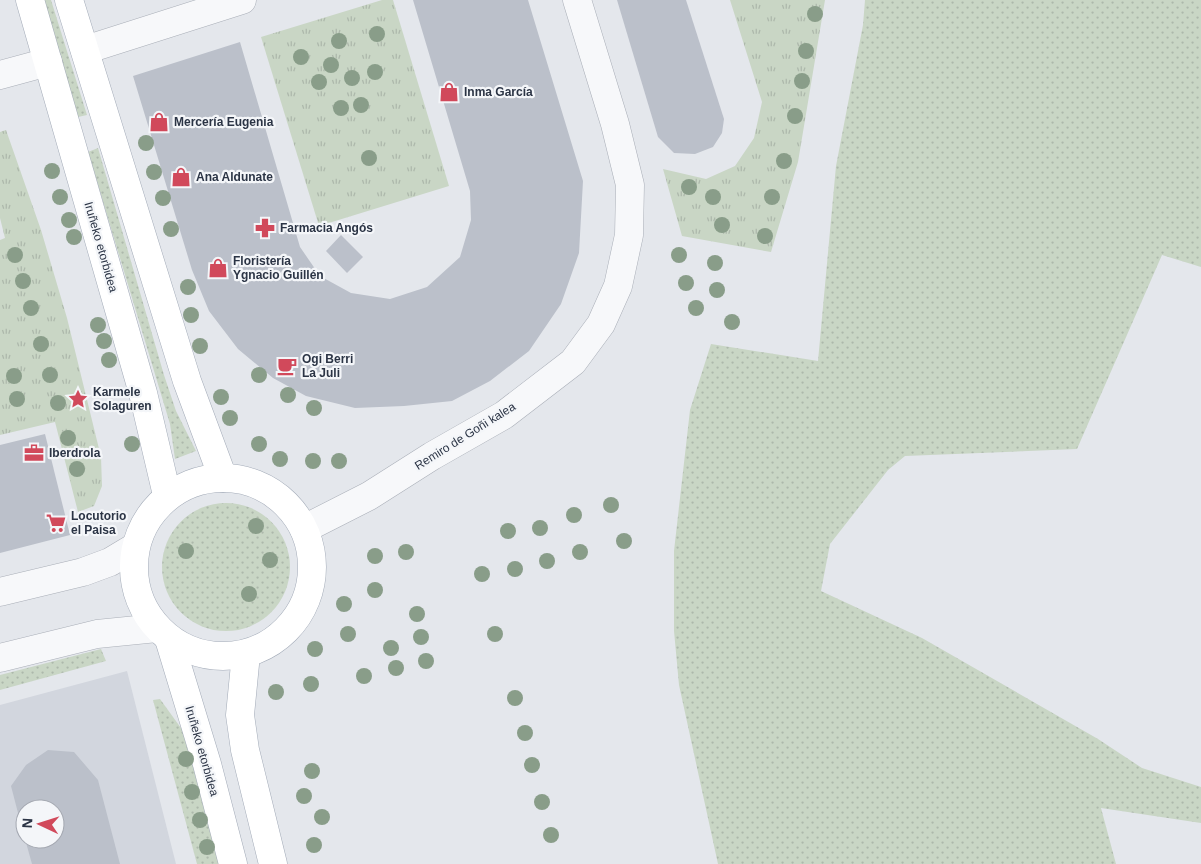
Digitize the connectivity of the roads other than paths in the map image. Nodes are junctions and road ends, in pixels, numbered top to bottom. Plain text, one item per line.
1 (30, 0) edge
2 (69, 0) edge
3 (242, 0) edge
4 (577, 0) edge
5 (86, 50) junction
6 (48, 62) junction
7 (0, 75) edge
8 (223, 478) junction
9 (167, 496) junction
10 (304, 529) junction
11 (135, 547) junction
12 (0, 592) edge
13 (163, 633) junction
14 (246, 654) junction
15 (0, 658) edge
16 (233, 864) edge
17 (273, 864) edge

1 - 6 main road, Iruñeko etorbidea
2 - 5 main road
3 - 5 street
4 - 10 street, Remiro de Goñi kalea
5 - 8 main road
6 - 7 street
6 - 9 main road, Iruñeko etorbidea
8 - 9 main road
8 - 10 main road
9 - 11 main road
10 - 14 main road
11 - 12 street
11 - 13 main road
13 - 14 main road
13 - 15 street
13 - 16 main road, Iruñeko etorbidea
14 - 17 main road

